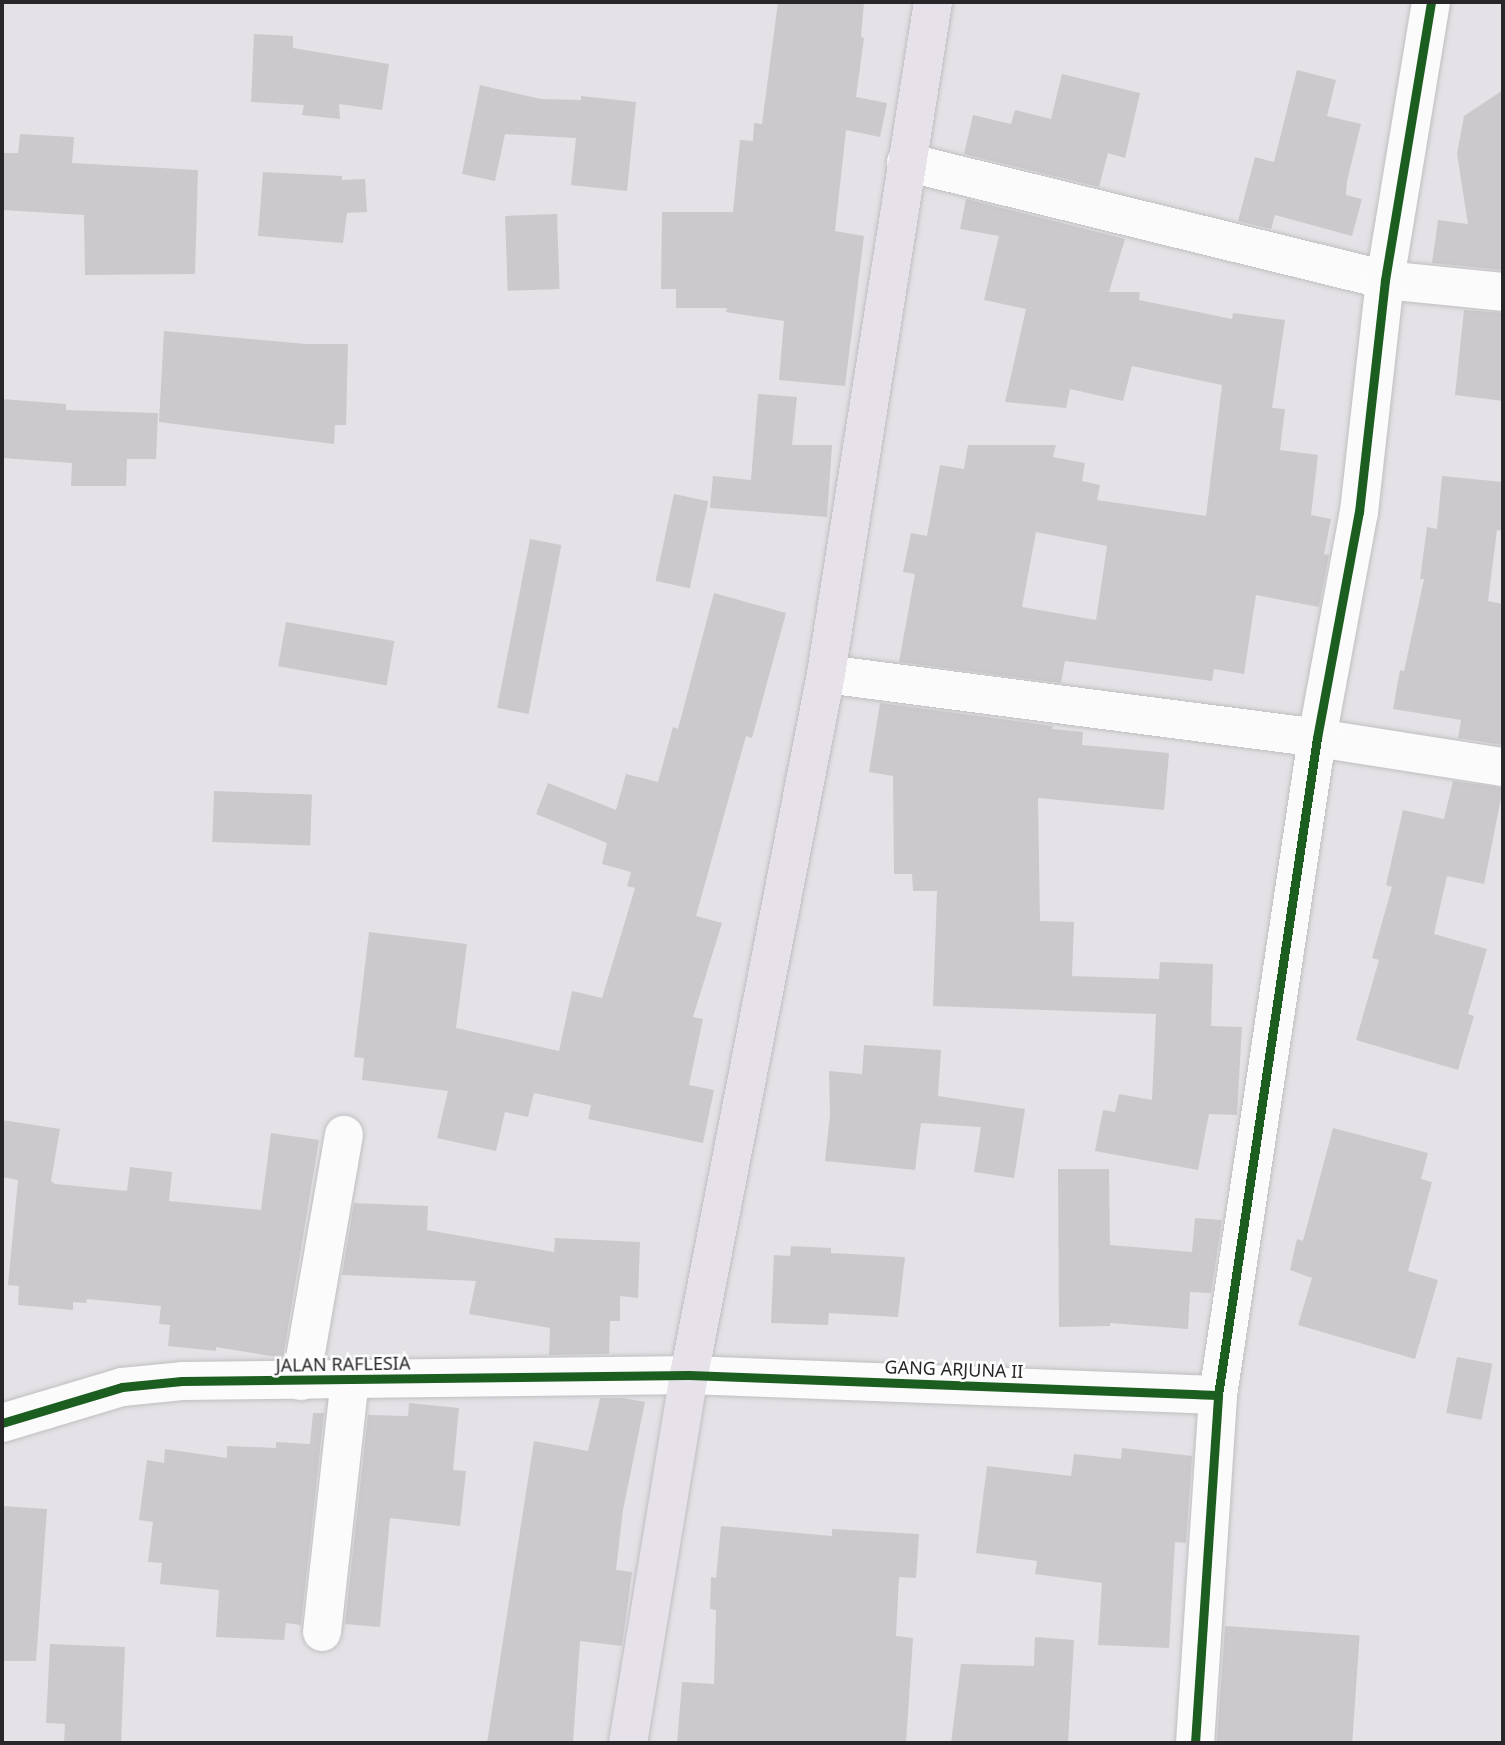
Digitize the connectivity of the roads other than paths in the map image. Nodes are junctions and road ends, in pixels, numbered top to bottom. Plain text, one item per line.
1 (933, 2) edge
2 (1431, 2) edge
3 (906, 162) junction
4 (1385, 280) junction
5 (1503, 292) edge
6 (826, 674) junction
7 (1317, 738) junction
8 (1503, 767) edge
9 (344, 1135) dead end
10 (689, 1375) junction
11 (350, 1380) junction
12 (301, 1381) junction
13 (1218, 1395) junction
14 (2, 1423) edge
15 (322, 1632) dead end
16 (628, 1743) edge
17 (1195, 1743) edge

1 - 3 main road
2 - 4 street
3 - 4 street
3 - 6 main road
4 - 5 street
4 - 7 street
6 - 7 street
6 - 10 main road
7 - 8 street
7 - 13 street
9 - 12 street
10 - 11 street, JALAN RAFLESIA
10 - 13 street, GANG ARJUNA II
10 - 16 main road
11 - 12 street, JALAN RAFLESIA
11 - 15 street
12 - 14 street, JALAN RAFLESIA
13 - 17 street

